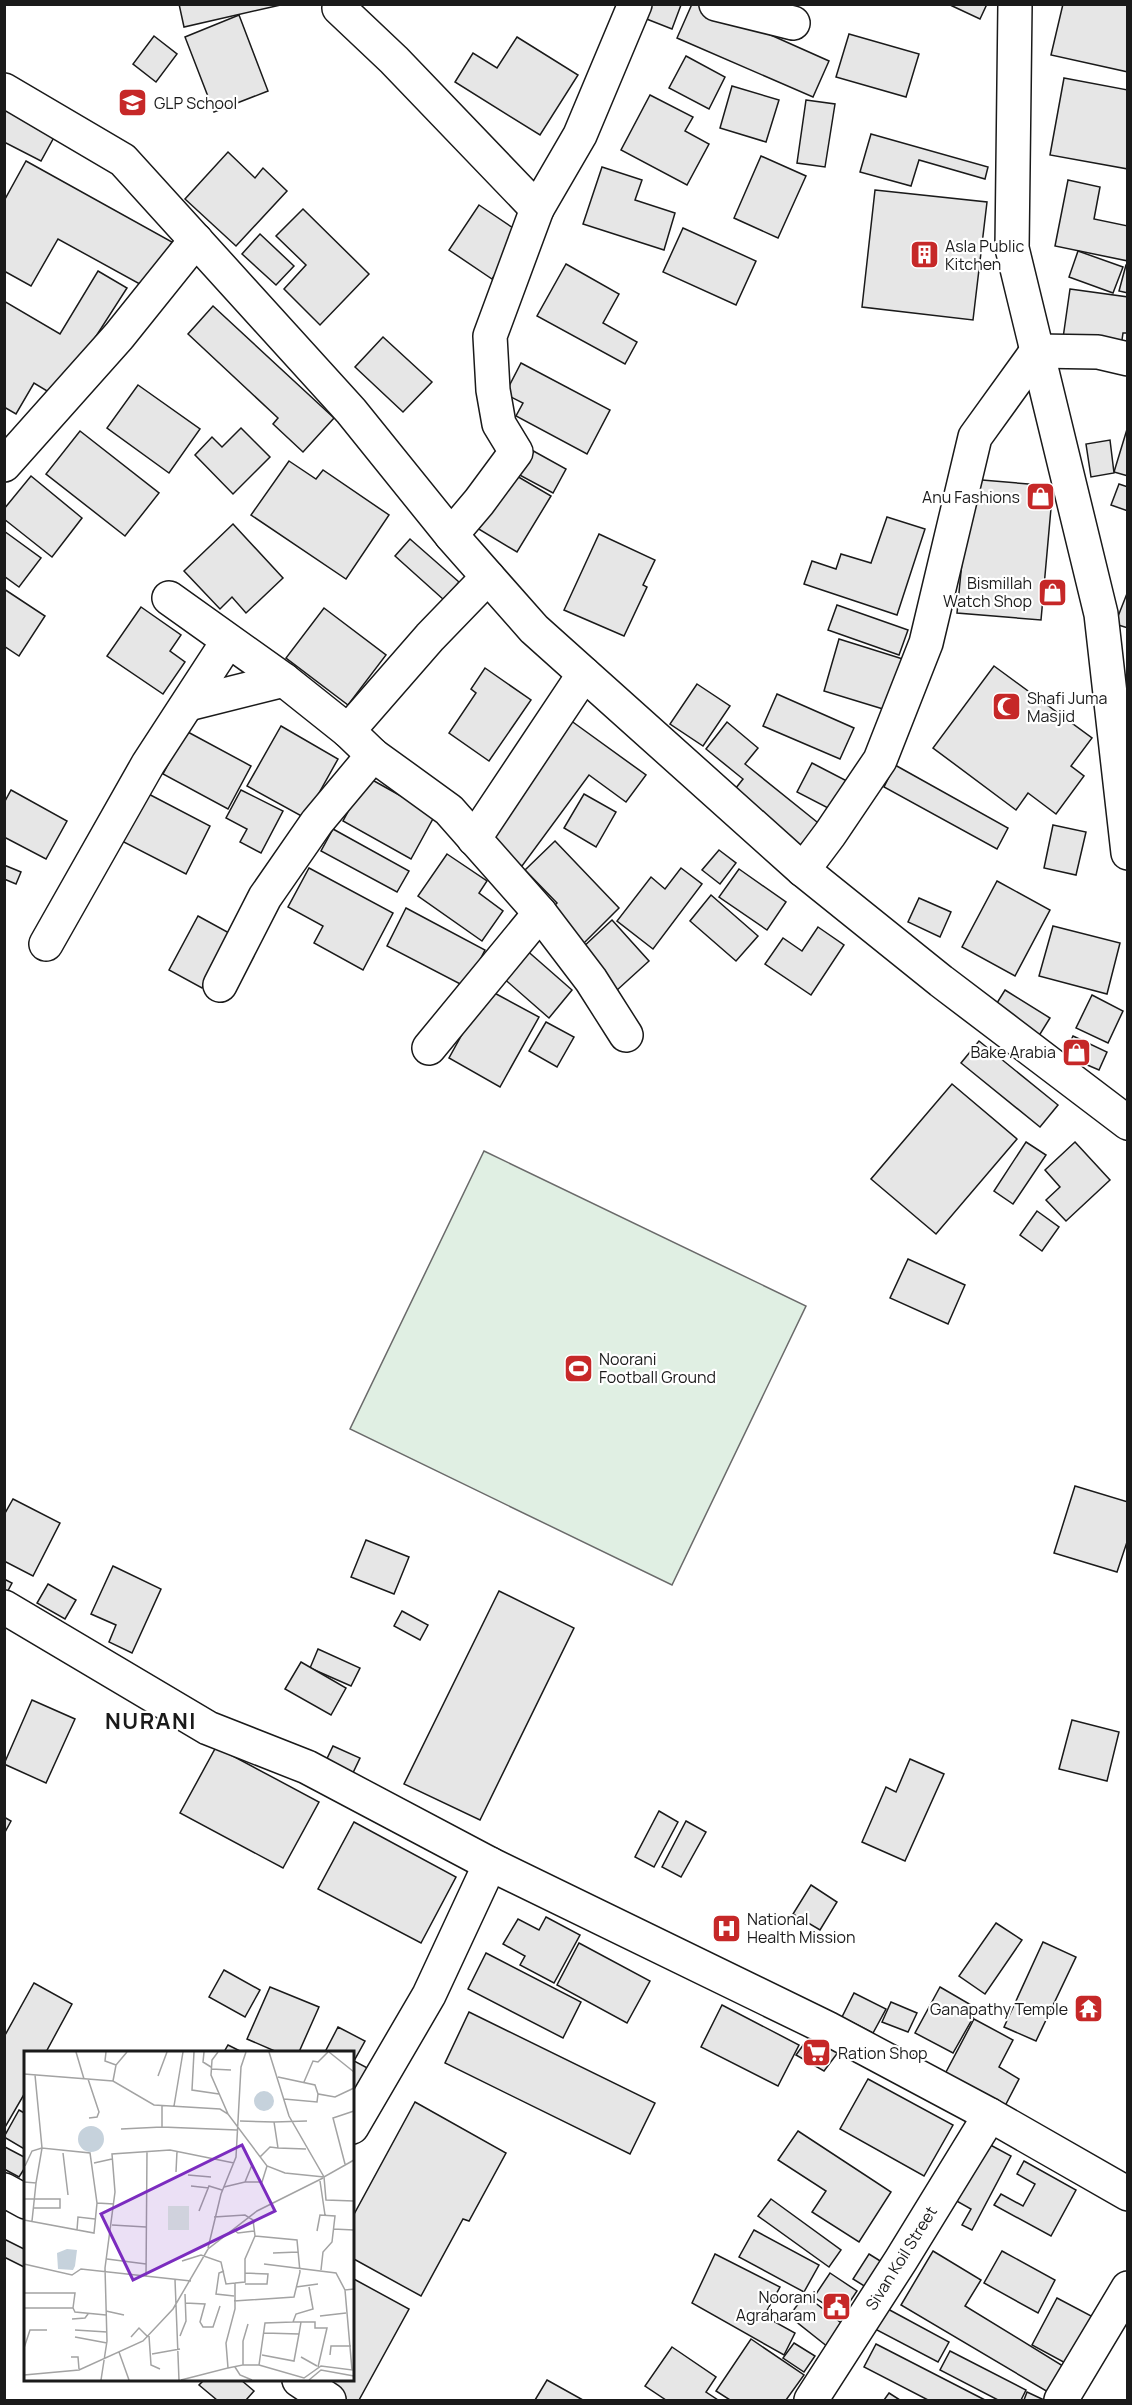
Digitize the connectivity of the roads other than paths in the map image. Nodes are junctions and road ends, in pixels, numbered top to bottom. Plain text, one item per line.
1 (635, 4) edge
2 (716, 4) edge
3 (1015, 4) edge
4 (339, 8) dead end
5 (793, 23) dead end
6 (4, 90) edge
7 (537, 208) junction
8 (196, 240) junction
9 (1037, 351) junction
10 (1128, 359) edge
11 (4, 465) edge
12 (451, 535) junction
13 (488, 577) junction
14 (169, 598) dead end
15 (228, 641) junction
16 (584, 674) junction
17 (1118, 679) edge
18 (284, 680) junction
19 (188, 704) junction
20 (348, 731) junction
21 (373, 755) junction
22 (474, 838) junction
23 (1128, 853) edge
24 (803, 870) junction
25 (540, 913) junction
26 (46, 944) dead end
27 (220, 985) dead end
28 (626, 1035) dead end
29 (429, 1048) dead end
30 (1124, 1113) edge
31 (4, 1607) edge
32 (490, 1864) junction
33 (990, 2115) junction
34 (354, 2124) edge
35 (4, 2190) edge
36 (1128, 2194) edge
37 (24, 2201) edge
38 (1128, 2288) edge
39 (302, 2381) edge
40 (329, 2400) edge
41 (810, 2400) edge
42 (1061, 2400) edge

1 - 7 street
2 - 5 street
3 - 9 street
4 - 7 street
6 - 8 street
7 - 12 street
8 - 11 street
8 - 12 street
9 - 10 street
9 - 17 street
9 - 24 street
12 - 13 street
13 - 16 street
13 - 20 street
14 - 15 street
15 - 18 street
15 - 19 street
16 - 22 street
16 - 24 street
17 - 23 street
18 - 19 street
18 - 20 street
19 - 26 street
20 - 21 street
21 - 22 street
21 - 27 street
22 - 25 street
24 - 30 street
25 - 28 street
25 - 29 street
31 - 32 street
32 - 33 street
32 - 34 street
33 - 36 street
33 - 41 street, Sivan Koil Street
35 - 37 street
38 - 42 street
39 - 40 street

